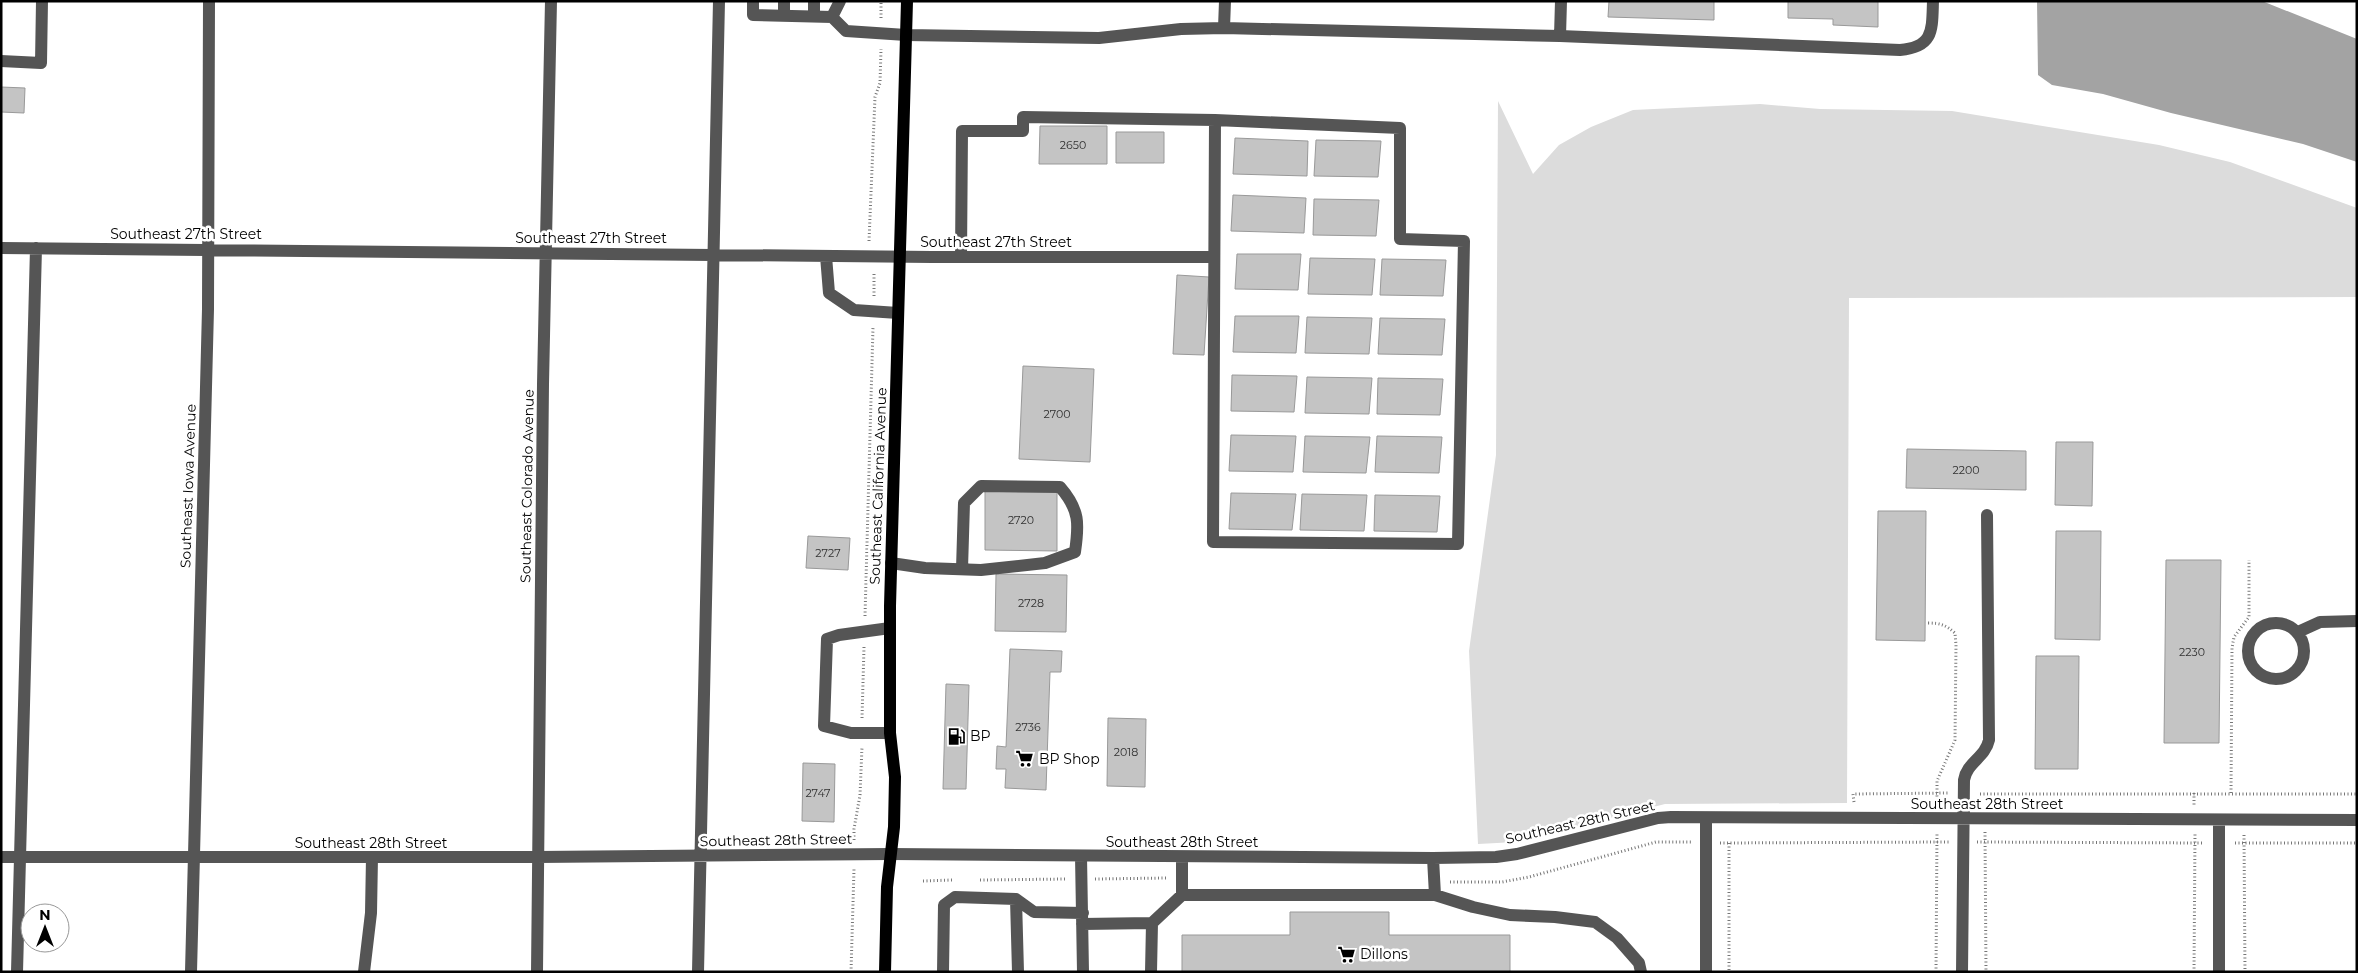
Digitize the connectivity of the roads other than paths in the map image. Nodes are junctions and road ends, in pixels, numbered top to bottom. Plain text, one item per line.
1 (42, 1) edge
2 (209, 1) edge
3 (551, 1) edge
4 (719, 1) edge
5 (753, 1) edge
6 (784, 1) edge
7 (814, 1) edge
8 (840, 1) edge
9 (907, 1) edge
10 (1225, 1) edge
11 (1561, 1) edge
12 (1933, 1) edge
13 (784, 15) junction
14 (814, 16) junction
15 (832, 17) junction
16 (1224, 28) junction
17 (906, 35) junction
18 (1560, 36) junction
19 (1, 61) edge
20 (1215, 120) junction
21 (1, 248) edge
22 (36, 248) junction
23 (208, 249) junction
24 (546, 253) junction
25 (715, 254) junction
26 (826, 256) junction
27 (900, 256) junction
28 (961, 257) junction
29 (1214, 257) junction
30 (898, 313) junction
31 (1987, 515) dead end
32 (891, 563) junction
33 (962, 569) junction
34 (2357, 621) edge
35 (890, 628) junction
36 (2298, 632) junction
37 (890, 733) junction
38 (1706, 818) junction
39 (1963, 818) junction
40 (2357, 820) edge
41 (2218, 821) junction
42 (891, 854) junction
43 (700, 856) junction
44 (1080, 856) junction
45 (1, 857) edge
46 (1182, 857) junction
47 (18, 858) junction
48 (193, 858) junction
49 (372, 858) junction
50 (538, 858) junction
51 (1433, 858) junction
52 (1182, 895) junction
53 (1435, 895) junction
54 (1016, 899) junction
55 (1082, 919) junction
56 (1152, 923) junction
57 (17, 972) edge
58 (191, 972) edge
59 (364, 972) edge
60 (536, 972) edge
61 (698, 972) edge
62 (886, 972) edge
63 (943, 972) edge
64 (1018, 972) edge
65 (1083, 972) edge
66 (1151, 972) edge
67 (1641, 972) edge
68 (1706, 972) edge
69 (1962, 972) edge
70 (2218, 972) edge

1 - 19 street
2 - 23 street, Southeast Iowa Avenue
3 - 24 street, Southeast Colorado Avenue
4 - 25 street
5 - 13 street
6 - 13 street
7 - 14 street
8 - 15 street
9 - 17 main road, Southeast California Avenue
10 - 16 street
11 - 18 street
12 - 18 street
13 - 14 street
14 - 15 street
15 - 17 street
16 - 17 street
16 - 18 street
17 - 27 main road, Southeast California Avenue
20 - 28 street
20 - 29 street
20 - 29 street
21 - 22 street, Southeast 27th Street
22 - 23 street, Southeast 27th Street
22 - 47 street
23 - 24 street, Southeast 27th Street
23 - 48 street, Southeast Iowa Avenue
24 - 25 street, Southeast 27th Street
24 - 50 street, Southeast Colorado Avenue
25 - 26 street, Southeast 27th Street
25 - 43 street
26 - 27 street, Southeast 27th Street
26 - 30 street
27 - 28 street, Southeast 27th Street
27 - 30 main road, Southeast California Avenue
28 - 29 street, Southeast 27th Street
30 - 32 main road, Southeast California Avenue
31 - 39 street
32 - 33 street
32 - 35 main road, Southeast California Avenue
33 - 33 street
34 - 36 street
35 - 37 main road, Southeast California Avenue
35 - 37 street
36 - 36 street
37 - 42 main road, Southeast California Avenue
38 - 39 street, Southeast 28th Street
38 - 51 street, Southeast 28th Street
38 - 68 street
39 - 41 street, Southeast 28th Street
39 - 69 street
40 - 41 street, Southeast 28th Street
41 - 70 street
42 - 43 street, Southeast 28th Street
42 - 44 street, Southeast 28th Street
42 - 62 main road, Southeast California Avenue
43 - 50 street, Southeast 28th Street
43 - 61 street
44 - 46 street, Southeast 28th Street
44 - 55 street
45 - 47 street, Southeast 28th Street
46 - 51 street, Southeast 28th Street
46 - 52 street
47 - 48 street, Southeast 28th Street
47 - 57 street
48 - 49 street, Southeast 28th Street
48 - 58 street, Southeast Iowa Avenue
49 - 50 street, Southeast 28th Street
49 - 59 street
50 - 60 street, Southeast Colorado Avenue
51 - 53 street
52 - 53 street
52 - 56 street
53 - 67 street
54 - 55 street
54 - 63 street
54 - 64 street
55 - 56 street
55 - 65 street
56 - 66 street

